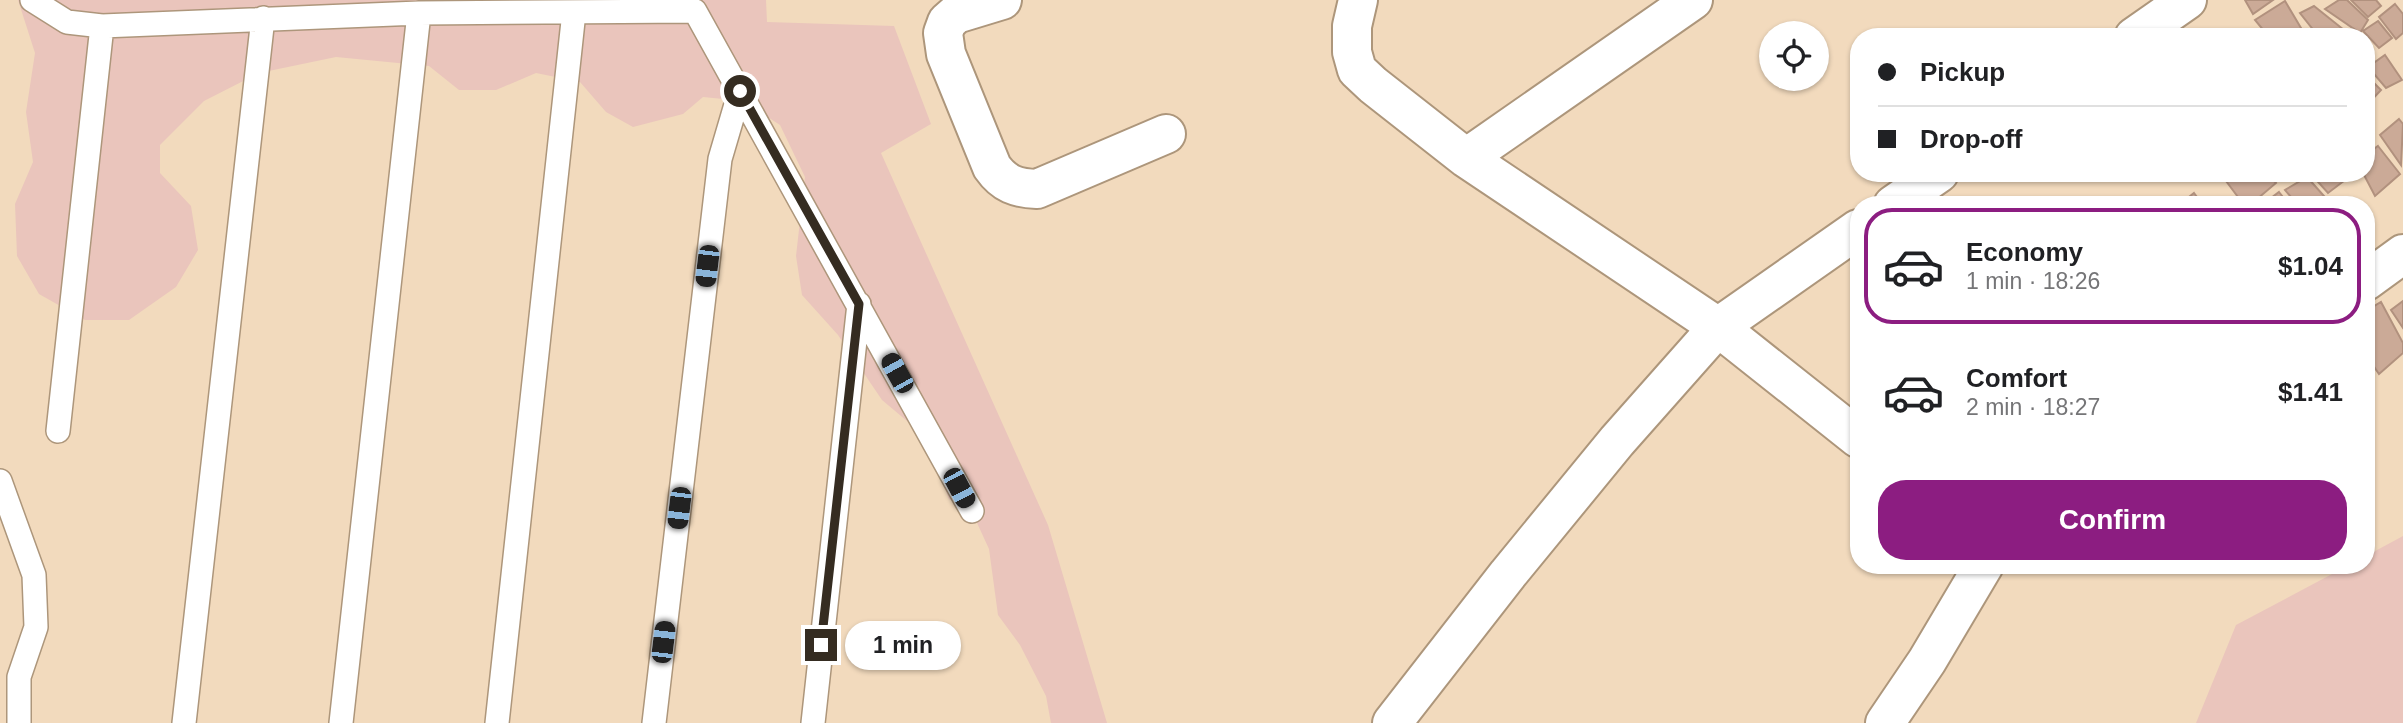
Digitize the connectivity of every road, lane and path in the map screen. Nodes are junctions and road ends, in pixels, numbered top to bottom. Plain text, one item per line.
1 (32, 0) edge
2 (1002, 0) edge
3 (1358, 0) edge
4 (1693, 0) edge
5 (2187, 0) edge
6 (574, 12) junction
7 (419, 13) junction
8 (263, 19) junction
9 (102, 26) junction
10 (2147, 28) edge
11 (740, 91) junction
12 (1166, 134) dead end
13 (1466, 158) junction
14 (1926, 182) edge
15 (1907, 196) edge
16 (1850, 235) edge
17 (2403, 254) edge
18 (2375, 274) edge
19 (859, 304) junction
20 (1718, 327) junction
21 (58, 431) dead end
22 (1850, 432) edge
23 (0, 481) edge
24 (972, 511) dead end
25 (1979, 574) edge
26 (19, 723) edge
27 (184, 723) edge
28 (341, 723) edge
29 (497, 723) edge
30 (654, 723) edge
31 (813, 723) edge
32 (1392, 723) edge
33 (1885, 723) edge

1 - 9 lane
2 - 12 street
3 - 13 street
4 - 13 street
5 - 10 street
6 - 7 lane
6 - 11 lane
6 - 29 lane
7 - 8 lane
7 - 28 lane
8 - 9 lane
8 - 27 lane
9 - 21 lane
11 - 19 lane
11 - 30 lane
13 - 20 street
14 - 15 street
16 - 20 street
17 - 18 street
19 - 24 lane
19 - 31 lane
20 - 22 street
20 - 32 street
23 - 26 lane
25 - 33 street

